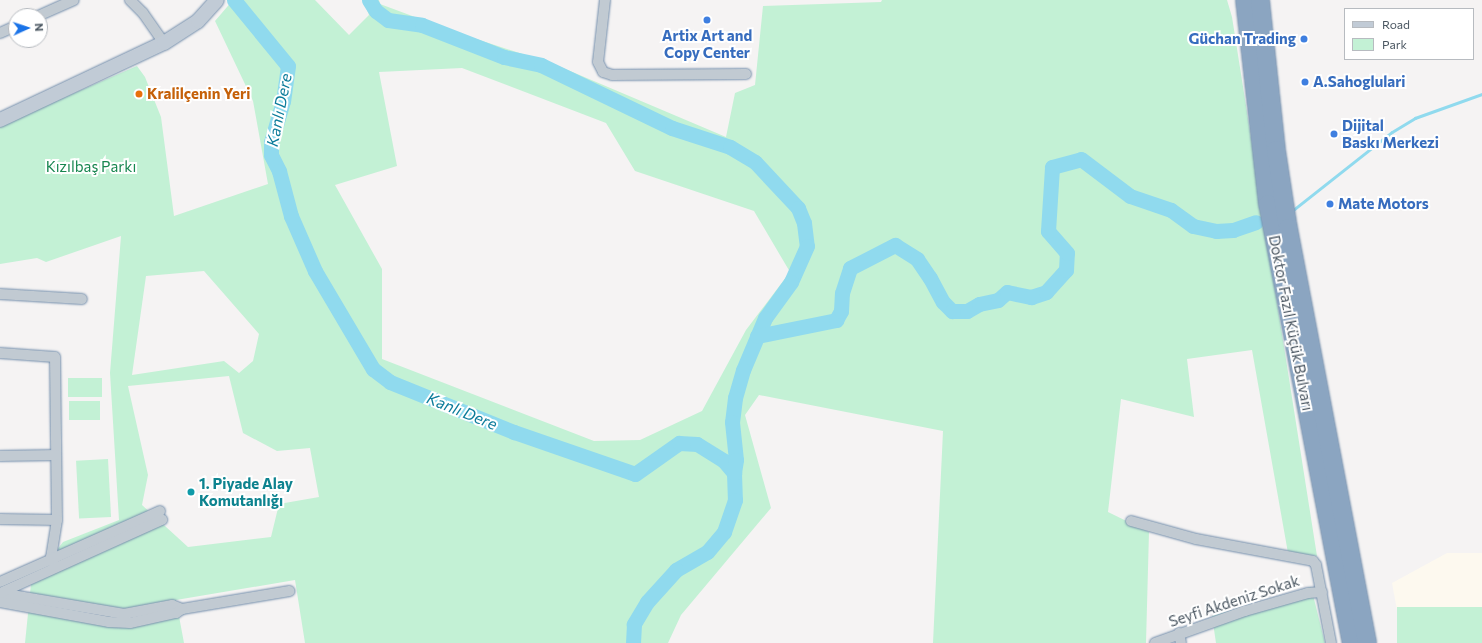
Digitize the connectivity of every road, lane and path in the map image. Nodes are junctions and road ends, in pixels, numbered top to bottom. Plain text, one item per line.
1 (74, 0) edge
2 (130, 0) edge
3 (217, 0) edge
4 (605, 0) edge
5 (1239, 0) edge
6 (1244, 0) edge
7 (1260, 0) edge
8 (48, 12) edge
9 (1247, 23) junction
10 (164, 43) junction
11 (746, 74) dead end
12 (0, 120) edge
13 (1276, 201) junction
14 (1281, 230) junction
15 (0, 294) edge
16 (82, 299) dead end
17 (0, 353) edge
18 (56, 455) junction
19 (0, 456) edge
20 (0, 519) edge
21 (57, 520) junction
22 (1131, 520) dead end
23 (51, 557) junction
24 (55, 567) junction
25 (0, 582) edge
26 (289, 591) dead end
27 (1322, 592) junction
28 (0, 593) edge
29 (0, 602) edge
30 (182, 609) junction
31 (1346, 609) junction
32 (1327, 620) junction
33 (1180, 638) edge
34 (1155, 643) edge
35 (1331, 643) edge
36 (1352, 643) edge
37 (1367, 643) edge

1 - 8 street
2 - 10 street
3 - 10 main road
4 - 11 street
5 - 9 highway
6 - 9 highway, Doktor Fazıl Küçük Bulvarı
7 - 13 highway, Doktor Fazıl Küçük Bulvarı
9 - 13 highway, Doktor Fazıl Küçük Bulvarı
10 - 12 main road
13 - 14 highway, Doktor Fazıl Küçük Bulvarı
14 - 31 highway, Doktor Fazıl Küçük Bulvarı
14 - 37 highway, Doktor Fazıl Küçük Bulvarı
15 - 16 street
17 - 18 street
18 - 19 street
18 - 21 street
20 - 21 street
21 - 23 street
22 - 27 street
23 - 24 street
23 - 24 street
23 - 25 street
24 - 28 street
26 - 30 street
27 - 32 street
27 - 33 street, Seyfi Akdeniz Sokak
28 - 30 street
29 - 30 street
31 - 32 street
31 - 36 highway, Doktor Fazıl Küçük Bulvarı
32 - 35 street
33 - 34 street, Seyfi Akdeniz Sokak

